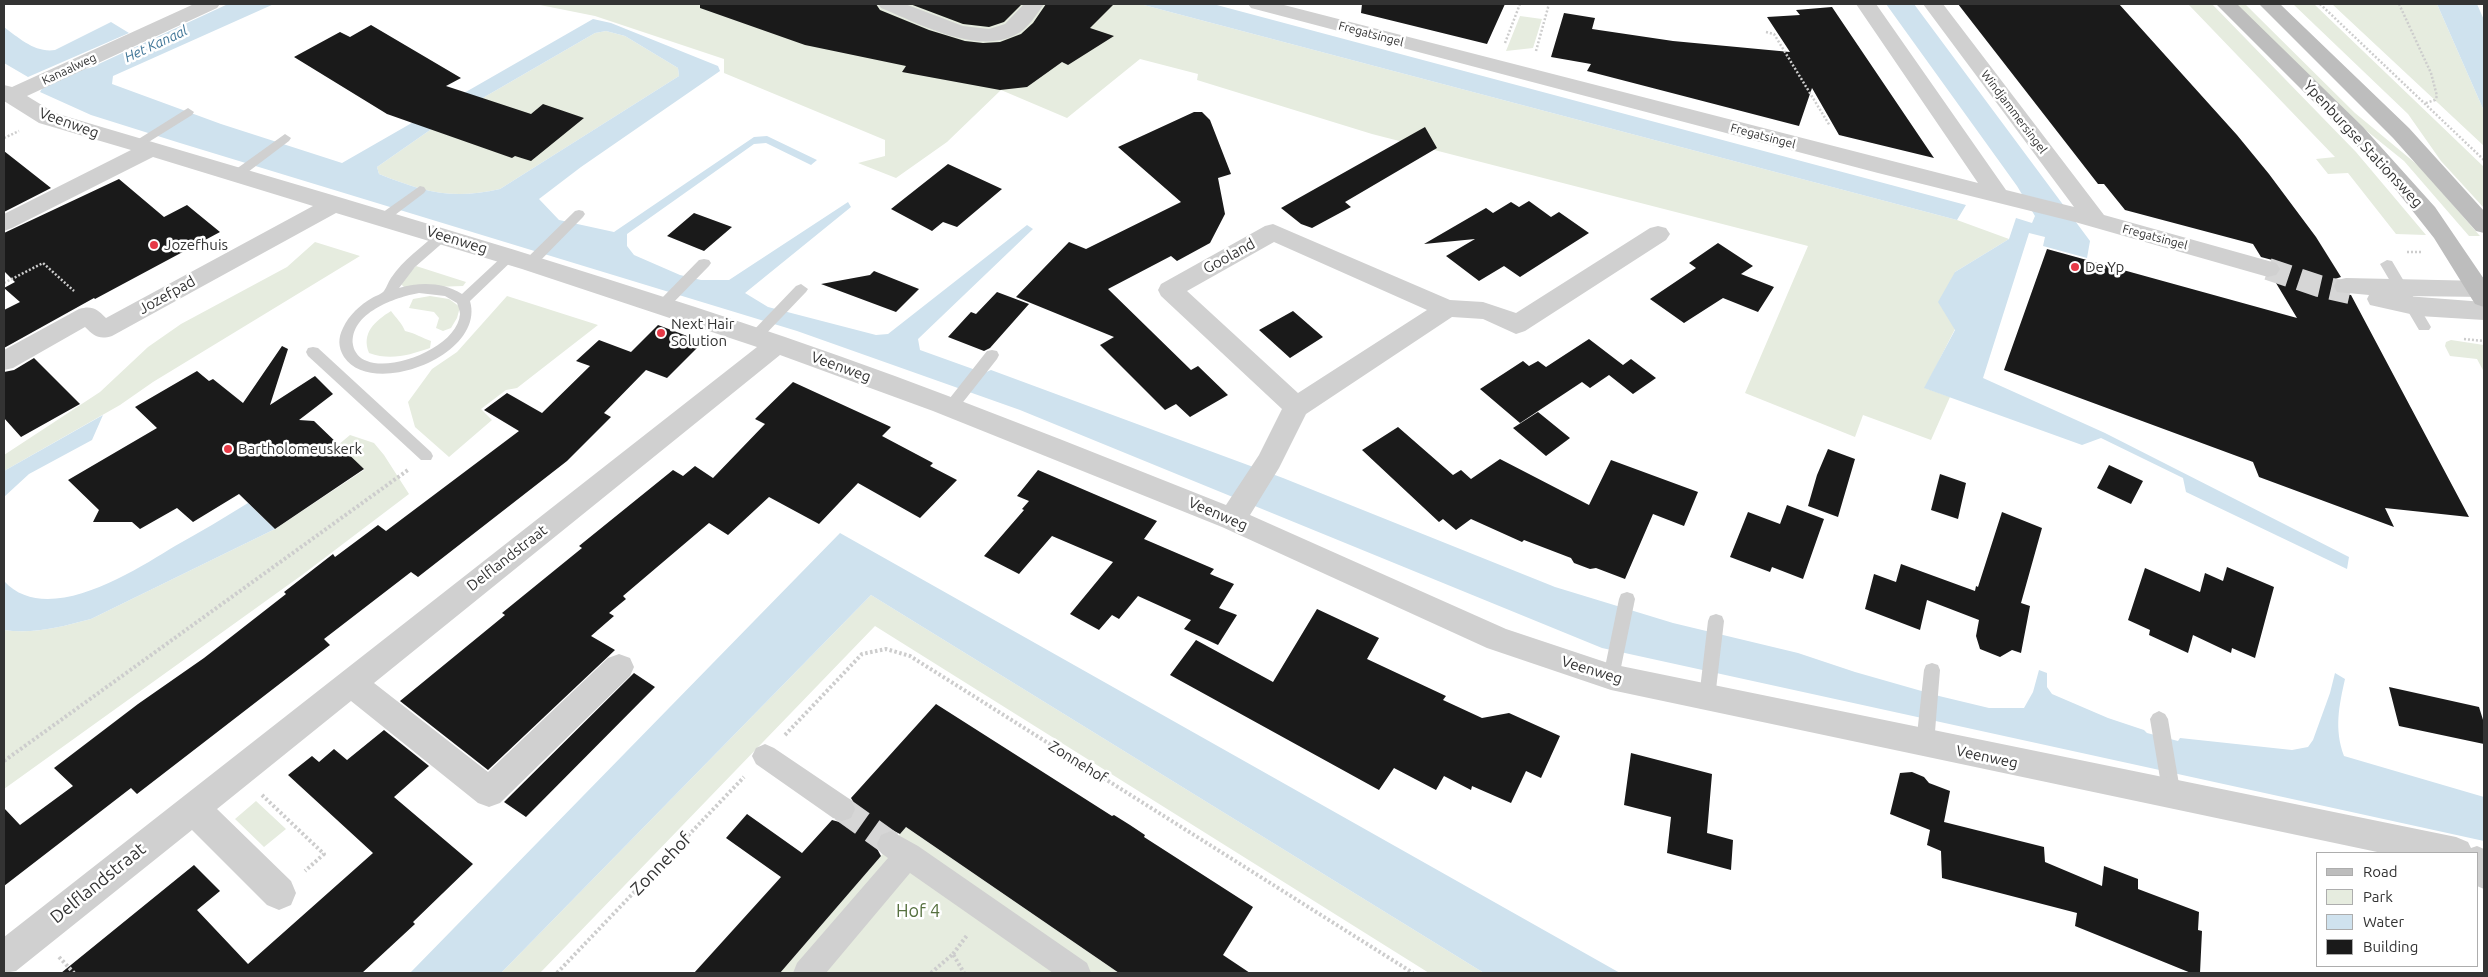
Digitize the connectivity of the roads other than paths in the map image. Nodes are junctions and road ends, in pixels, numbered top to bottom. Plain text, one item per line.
1 (210, 4) edge
2 (888, 4) edge
3 (1034, 4) edge
4 (1258, 4) edge
5 (1866, 4) edge
6 (1934, 4) edge
7 (2226, 4) edge
8 (2269, 4) edge
9 (7, 94) edge
10 (188, 112) dead end
11 (285, 138) dead end
12 (142, 147) junction
13 (236, 175) junction
14 (420, 190) dead end
15 (1997, 194) junction
16 (334, 204) junction
17 (579, 214) dead end
18 (382, 218) junction
19 (2086, 218) junction
20 (4, 223) edge
21 (2484, 225) edge
22 (1658, 234) dead end
23 (442, 236) junction
24 (520, 260) junction
25 (704, 263) dead end
26 (2386, 264) road end
27 (2268, 269) tunnel mouth
28 (2348, 289) tunnel mouth
29 (802, 290) dead end
30 (390, 296) junction
31 (2407, 296) junction
32 (2483, 296) edge
33 (463, 300) junction
34 (663, 305) junction
35 (1447, 308) junction
36 (2424, 327) dead end
37 (766, 341) junction
38 (314, 352) dead end
39 (992, 355) dead end
40 (4, 361) edge
41 (356, 362) junction
42 (339, 374) junction
43 (951, 407) junction
44 (1296, 407) junction
45 (426, 456) road end
46 (1235, 513) junction
47 (1627, 599) dead end
48 (1716, 622) dead end
49 (619, 667) dead end
50 (1932, 670) dead end
51 (1611, 678) junction
52 (351, 683) junction
53 (1708, 698) junction
54 (2159, 719) dead end
55 (1925, 744) junction
56 (765, 756) road end
57 (2172, 796) junction
58 (193, 808) junction
59 (842, 809) tunnel mouth
60 (2451, 852) edge
61 (279, 893) road end
62 (4, 959) edge
63 (807, 973) edge
64 (1077, 973) edge

1 - 9 street, Kanaalweg
2 - 3 street
4 - 15 street, Fregatsingel
5 - 15 street
6 - 19 street, Windjammersingel
7 - 32 main road, Ypenburgse Stationsweg
8 - 21 main road, Ypenburgse Stationsweg
9 - 12 street, Veenweg
10 - 12 lane
11 - 13 lane
12 - 13 street, Veenweg
12 - 20 street
13 - 16 street, Veenweg
14 - 18 lane
15 - 19 street, Fregatsingel
16 - 18 street, Veenweg
16 - 40 street, Jozefpad
17 - 24 lane
18 - 23 street, Veenweg
19 - 27 street, Fregatsingel
22 - 35 street, Gooland
23 - 24 street, Veenweg
23 - 30 lane
24 - 33 lane
24 - 34 street, Veenweg
25 - 34 lane
26 - 31 lane
28 - 31 street
29 - 37 lane
30 - 33 lane
30 - 41 lane
31 - 32 street
31 - 36 lane
33 - 41 lane
34 - 37 street, Veenweg
35 - 44 street
35 - 44 street, Gooland
37 - 43 street, Veenweg
37 - 52 street, Delflandstraat
38 - 42 lane
39 - 43 lane
41 - 42 lane
42 - 45 lane
43 - 46 street, Veenweg
44 - 46 street
46 - 51 street, Veenweg
47 - 51 lane
48 - 53 lane
49 - 52 street
50 - 55 lane
51 - 53 street, Veenweg
52 - 58 street, Delflandstraat
53 - 55 street, Veenweg
54 - 57 lane
55 - 57 street, Veenweg
56 - 59 street
57 - 60 street, Veenweg
58 - 61 street
58 - 62 street, Delflandstraat
63 - 64 street

